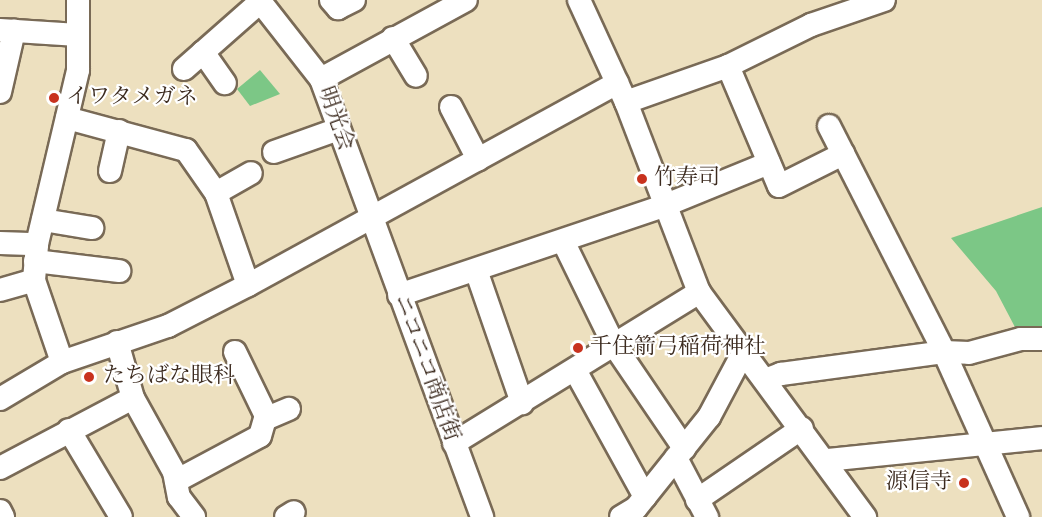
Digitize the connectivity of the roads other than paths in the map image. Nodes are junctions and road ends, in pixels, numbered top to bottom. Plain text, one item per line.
1 (78, 0) edge
2 (331, 0) edge
3 (354, 0) edge
4 (466, 0) edge
5 (579, 0) edge
6 (884, 0) edge
7 (260, 1) edge
8 (7, 30) edge
9 (78, 35) junction
10 (393, 38) junction
11 (203, 52) junction
12 (728, 66) junction
13 (184, 69) dead end
14 (416, 76) dead end
15 (321, 79) junction
16 (225, 82) dead end
17 (0, 92) edge
18 (622, 92) junction
19 (451, 107) dead end
20 (67, 118) junction
21 (829, 126) dead end
22 (339, 129) junction
23 (119, 131) junction
24 (274, 152) dead end
25 (843, 154) junction
26 (478, 159) junction
27 (770, 163) junction
28 (110, 171) dead end
29 (251, 173) dead end
30 (216, 193) junction
31 (666, 205) junction
32 (371, 219) junction
33 (43, 220) junction
34 (92, 228) dead end
35 (562, 241) junction
36 (0, 243) edge
37 (36, 262) junction
38 (476, 270) junction
39 (119, 272) dead end
40 (248, 285) junction
41 (0, 290) edge
42 (699, 292) junction
43 (399, 295) junction
44 (117, 342) junction
45 (614, 345) junction
46 (1040, 345) edge
47 (235, 352) dead end
48 (944, 352) junction
49 (742, 355) junction
50 (62, 362) junction
51 (575, 370) junction
52 (765, 380) junction
53 (133, 398) junction
54 (0, 399) edge
55 (522, 403) junction
56 (289, 409) dead end
57 (267, 418) junction
58 (802, 428) junction
59 (69, 430) junction
60 (1042, 438) edge
61 (983, 442) junction
62 (454, 443) junction
63 (680, 453) junction
64 (827, 460) junction
65 (0, 468) edge
66 (176, 481) junction
67 (645, 497) junction
68 (702, 508) edge
69 (0, 511) edge
70 (3, 517) edge
71 (121, 517) edge
72 (194, 517) edge
73 (482, 517) edge
74 (621, 517) edge
75 (865, 517) edge
76 (1018, 517) edge

1 - 9 street
2 - 3 street
4 - 10 street
5 - 18 street
6 - 12 street
7 - 11 street
7 - 15 street, 明光会
8 - 9 street
8 - 17 street
9 - 20 street
10 - 14 street
10 - 15 street
11 - 13 street
11 - 16 street
12 - 18 street
12 - 27 street
15 - 22 street, 明光会
18 - 26 street
18 - 31 street
19 - 26 street
20 - 23 street
20 - 33 street
21 - 25 street
22 - 24 street
22 - 32 street, 明光会
23 - 28 street
23 - 30 street
25 - 27 street
25 - 48 street
26 - 32 street
27 - 31 street
29 - 30 street
30 - 40 street
31 - 35 street
31 - 42 street
32 - 40 street
32 - 43 street, ニコニコ商店街
33 - 34 street
33 - 37 street
35 - 38 street
35 - 45 street
36 - 37 street
37 - 39 street
37 - 41 street
37 - 50 street
38 - 43 street
38 - 55 street
40 - 44 street
42 - 45 street
42 - 49 street
43 - 62 street, ニコニコ商店街
44 - 50 street
44 - 53 street
45 - 51 street
45 - 63 street
46 - 48 street
47 - 57 street
48 - 52 street
48 - 61 street
49 - 52 street
49 - 63 street
50 - 54 street
51 - 55 street
51 - 67 street
52 - 58 street
53 - 59 street
53 - 66 street
55 - 62 street
56 - 57 street
57 - 66 street
58 - 64 street
58 - 68 street
59 - 65 street
59 - 71 street
60 - 61 street
61 - 64 street
61 - 76 street
62 - 73 street, ニコニコ商店街
63 - 67 street
63 - 68 street
64 - 75 street
66 - 72 street
67 - 74 street
69 - 70 street

